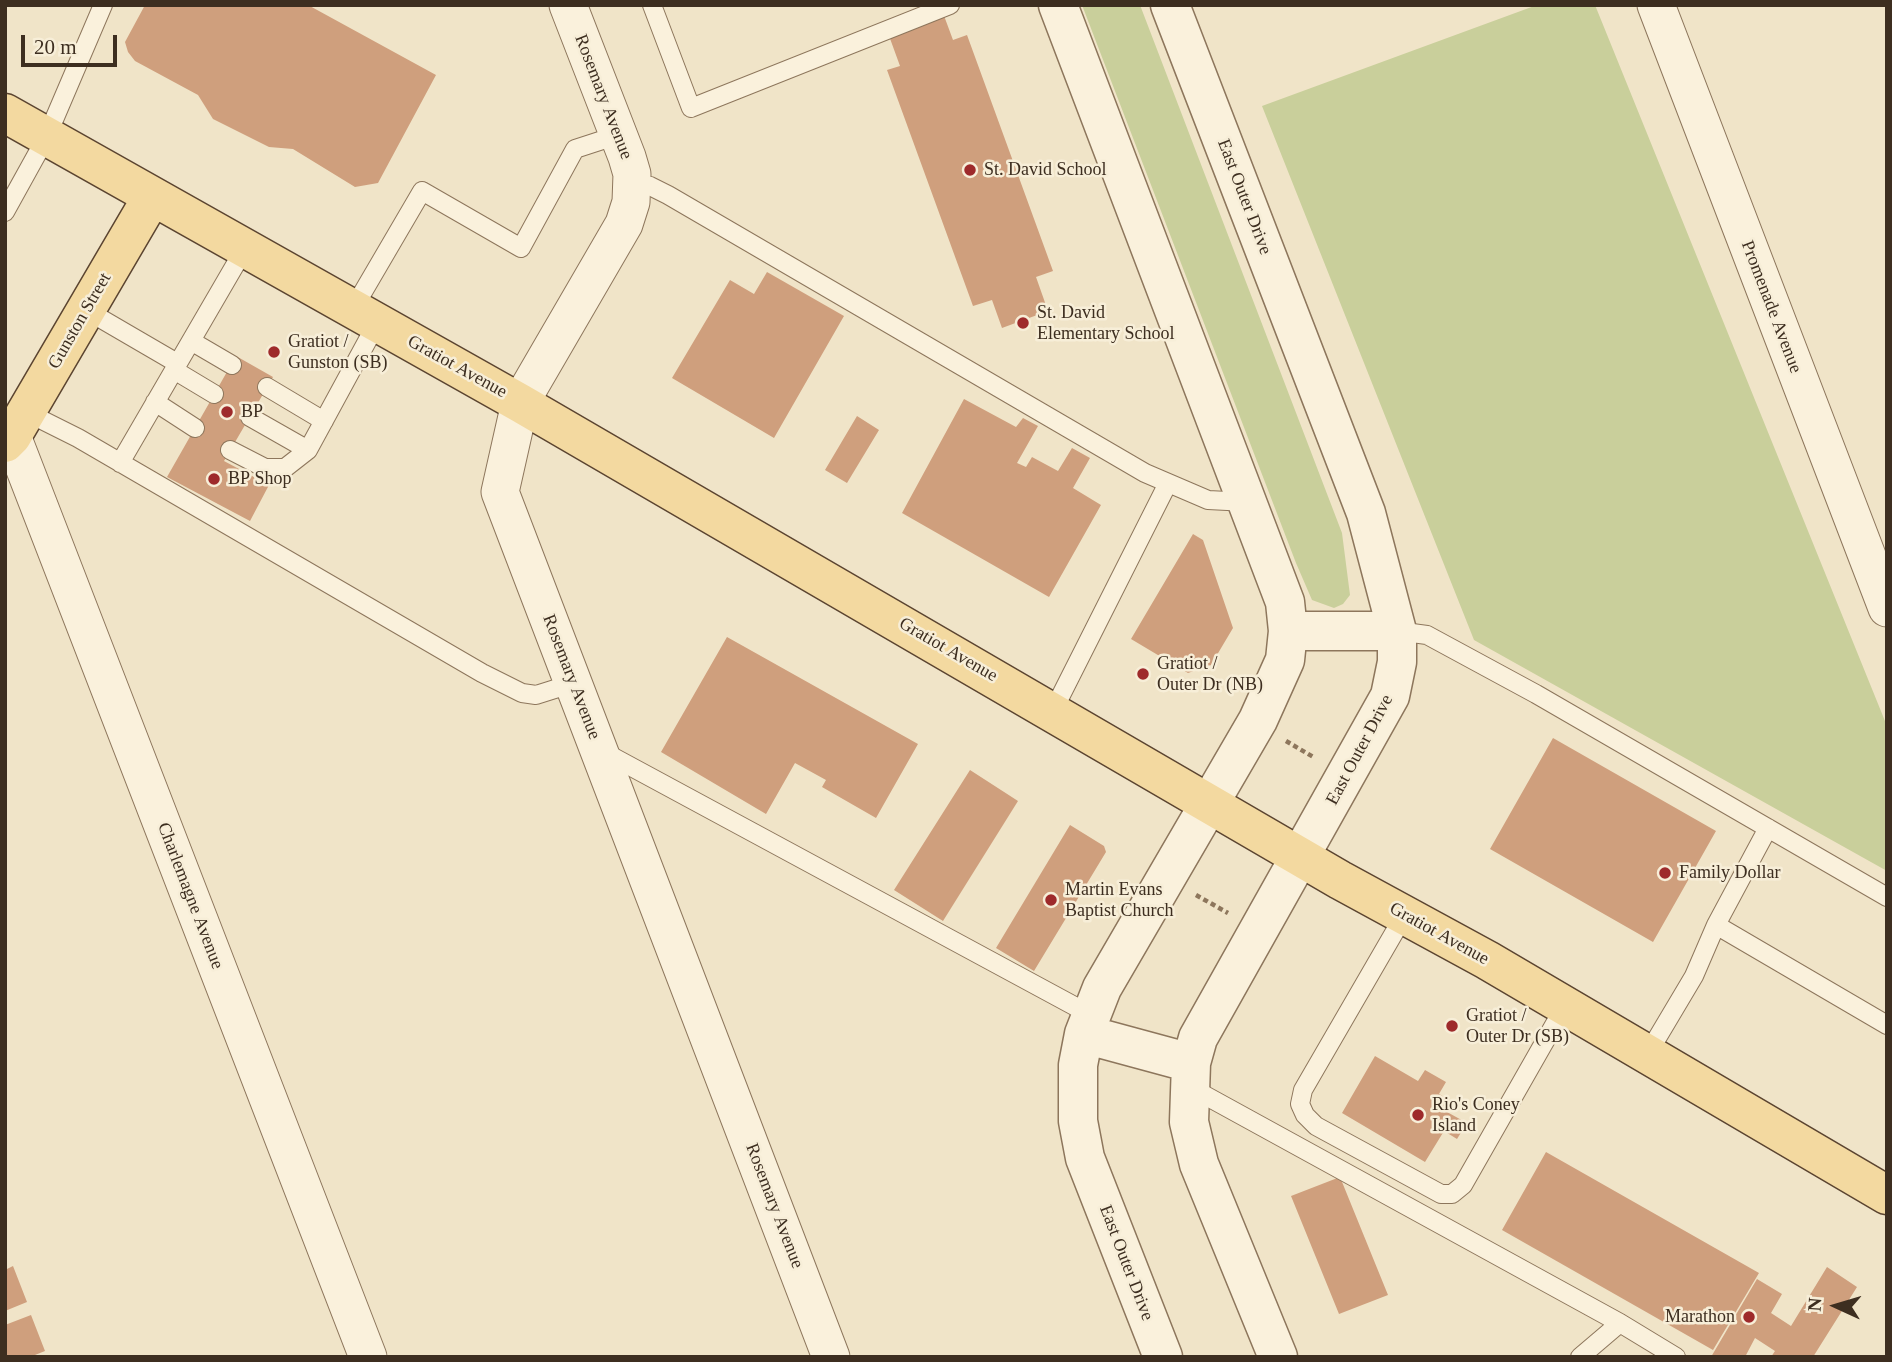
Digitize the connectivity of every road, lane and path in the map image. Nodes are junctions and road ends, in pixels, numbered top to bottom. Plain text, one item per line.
1 (103, 5) edge
2 (568, 5) edge
3 (652, 5) edge
4 (950, 5) edge
5 (1058, 5) edge
6 (1170, 5) edge
7 (1656, 5) edge
8 (5, 113) edge
9 (618, 135) junction
10 (47, 136) junction
11 (632, 183) junction
12 (152, 197) junction
13 (5, 212) edge
14 (245, 248) junction
15 (86, 310) junction
16 (365, 316) junction
17 (191, 341) junction
18 (232, 365) dead end
19 (175, 367) junction
20 (267, 387) dead end
21 (214, 394) dead end
22 (155, 402) junction
23 (520, 403) junction
24 (250, 417) dead end
25 (324, 421) junction
26 (195, 428) dead end
27 (15, 430) edge
28 (230, 450) dead end
29 (308, 450) junction
30 (120, 463) junction
31 (1167, 485) junction
32 (1247, 502) junction
33 (1887, 608) edge
34 (1288, 631) junction
35 (1397, 631) junction
36 (574, 682) junction
37 (1053, 711) junction
38 (1275, 735) dead end
39 (599, 749) junction
40 (1321, 762) dead end
41 (1209, 804) junction
42 (1768, 828) junction
43 (1301, 857) junction
44 (1186, 890) dead end
45 (1887, 897) edge
46 (1405, 914) junction
47 (1234, 916) dead end
48 (1716, 925) junction
49 (1564, 1006) junction
50 (1088, 1025) junction
51 (1887, 1025) edge
52 (1647, 1055) junction
53 (1190, 1074) junction
54 (1887, 1195) edge
55 (1620, 1323) junction
56 (368, 1357) edge
57 (831, 1357) edge
58 (1163, 1357) edge
59 (1278, 1357) edge
60 (1580, 1357) edge
61 (1676, 1357) edge

1 - 10 lane
2 - 9 street, Rosemary Avenue
3 - 4 lane
5 - 32 street, East Outer Drive
6 - 35 street, East Outer Drive
7 - 33 street, Promenade Avenue
8 - 10 main road, Gratiot Avenue
9 - 11 street, Rosemary Avenue
9 - 16 lane
10 - 12 main road, Gratiot Avenue
10 - 13 lane
11 - 23 street, Rosemary Avenue
11 - 31 lane
12 - 14 main road, Gratiot Avenue
12 - 15 main road, Gunston Street
14 - 16 main road, Gratiot Avenue
14 - 17 lane
15 - 19 lane
15 - 27 main road, Gunston Street
16 - 23 main road, Gratiot Avenue
16 - 25 lane
17 - 18 lane
17 - 19 lane
19 - 21 lane
19 - 22 lane
20 - 25 lane
22 - 26 lane
22 - 30 lane
23 - 36 street, Rosemary Avenue
23 - 37 main road, Gratiot Avenue
24 - 29 lane
25 - 29 lane
27 - 30 lane
27 - 56 street, Charlemagne Avenue
28 - 29 lane
30 - 36 lane
31 - 32 lane
31 - 37 lane
32 - 34 street, East Outer Drive
34 - 35 street
34 - 41 street, East Outer Drive
35 - 42 lane
35 - 43 street, East Outer Drive
36 - 39 street, Rosemary Avenue
37 - 41 main road, Gratiot Avenue
38 - 40 path
39 - 50 lane
39 - 57 street, Rosemary Avenue
41 - 43 main road, Gratiot Avenue
41 - 50 street, East Outer Drive
42 - 45 lane
42 - 48 lane
43 - 46 main road, Gratiot Avenue
43 - 53 street, East Outer Drive
44 - 47 path
46 - 49 main road, Gratiot Avenue
46 - 49 lane
48 - 51 lane
48 - 52 lane
49 - 52 main road, Gratiot Avenue
50 - 53 street
50 - 58 street, East Outer Drive
52 - 54 main road, Gratiot Avenue
53 - 55 lane
53 - 59 street, East Outer Drive
55 - 60 lane
55 - 61 lane

